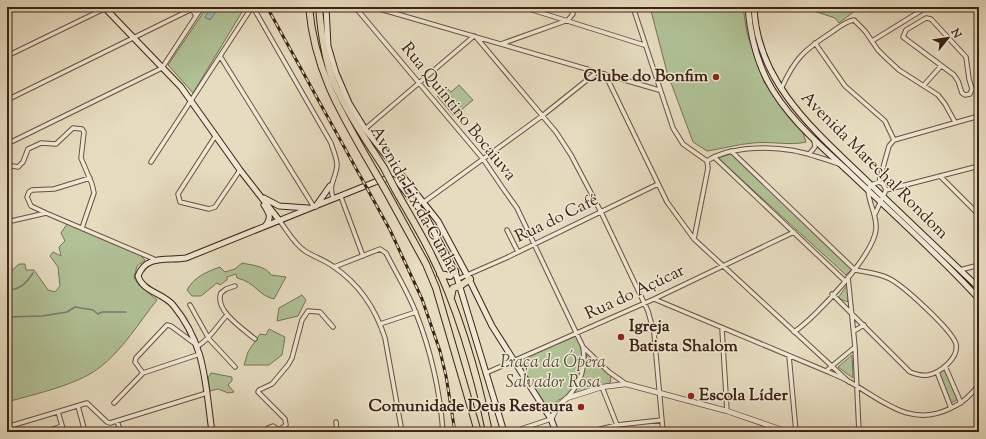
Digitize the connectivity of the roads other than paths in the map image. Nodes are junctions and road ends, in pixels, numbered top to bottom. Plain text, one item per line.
1 (17, 7) edge
2 (106, 7) edge
3 (202, 7) edge
4 (253, 7) edge
5 (309, 7) edge
6 (319, 7) edge
7 (326, 7) edge
8 (355, 7) edge
9 (373, 7) edge
10 (523, 7) edge
11 (570, 7) edge
12 (633, 7) edge
13 (748, 7) edge
14 (754, 7) edge
15 (927, 7) edge
16 (975, 7) edge
17 (192, 8) edge
18 (979, 8) edge
19 (7, 12) edge
20 (196, 16) junction
21 (568, 20) junction
22 (475, 36) junction
23 (135, 37) junction
24 (872, 41) junction
25 (815, 43) junction
26 (500, 44) junction
27 (644, 44) junction
28 (328, 46) junction
29 (7, 56) edge
30 (220, 56) junction
31 (941, 66) junction
32 (162, 68) junction
33 (597, 72) junction
34 (605, 74) junction
35 (419, 82) junction
36 (924, 85) junction
37 (338, 89) junction
38 (781, 89) junction
39 (659, 90) junction
40 (342, 97) junction
41 (7, 100) edge
42 (191, 100) junction
43 (354, 112) junction
44 (542, 116) junction
45 (979, 116) edge
46 (954, 122) junction
47 (365, 129) junction
48 (216, 135) junction
49 (814, 138) junction
50 (894, 140) junction
51 (7, 144) edge
52 (731, 151) junction
53 (810, 153) junction
54 (714, 157) junction
55 (483, 159) junction
56 (707, 161) junction
57 (151, 162) dead end
58 (7, 165) edge
59 (841, 165) junction
60 (979, 166) edge
61 (240, 170) junction
62 (940, 176) junction
63 (90, 178) junction
64 (879, 182) junction
65 (658, 184) junction
66 (871, 184) junction
67 (330, 186) junction
68 (868, 190) junction
69 (886, 190) junction
70 (258, 193) junction
71 (341, 197) junction
72 (882, 197) junction
73 (412, 198) junction
74 (334, 199) junction
75 (424, 202) junction
76 (314, 207) junction
77 (601, 212) junction
78 (46, 213) junction
79 (875, 214) junction
80 (979, 215) edge
81 (279, 220) junction
82 (438, 221) junction
83 (7, 222) edge
84 (264, 227) junction
85 (82, 228) junction
86 (507, 230) dead end
87 (794, 232) junction
88 (694, 239) junction
89 (534, 244) junction
90 (518, 252) junction
91 (363, 256) junction
92 (154, 259) junction
93 (979, 265) edge
94 (723, 266) junction
95 (334, 267) junction
96 (855, 270) junction
97 (960, 270) junction
98 (455, 271) junction
99 (440, 274) junction
100 (469, 277) junction
101 (848, 277) junction
102 (458, 279) junction
103 (845, 281) junction
104 (235, 286) dead end
105 (460, 286) junction
106 (979, 288) edge
107 (832, 294) junction
108 (450, 298) junction
109 (654, 299) junction
110 (979, 299) edge
111 (644, 304) junction
112 (190, 305) dead end
113 (416, 312) junction
114 (852, 312) junction
115 (227, 315) junction
116 (380, 324) junction
117 (864, 325) junction
118 (333, 327) dead end
119 (722, 329) junction
120 (854, 331) junction
121 (794, 332) junction
122 (578, 333) junction
123 (209, 339) junction
124 (255, 339) dead end
125 (198, 346) junction
126 (855, 346) junction
127 (583, 347) junction
128 (200, 354) junction
129 (789, 356) junction
130 (824, 360) junction
131 (513, 362) junction
132 (832, 366) junction
133 (945, 366) junction
134 (234, 367) dead end
135 (818, 368) junction
136 (826, 371) junction
137 (937, 372) junction
138 (143, 373) junction
139 (486, 373) junction
140 (849, 382) junction
141 (626, 384) junction
142 (979, 384) edge
143 (602, 387) junction
144 (856, 387) junction
145 (208, 392) junction
146 (661, 393) junction
147 (567, 398) junction
148 (114, 403) dead end
149 (961, 403) junction
150 (78, 406) junction
151 (951, 408) junction
152 (727, 411) junction
153 (58, 412) junction
154 (550, 419) junction
155 (662, 420) junction
156 (117, 421) junction
157 (336, 422) dead end
158 (617, 425) junction
159 (62, 426) junction
160 (8, 427) edge
161 (443, 430) edge
162 (212, 431) edge
163 (279, 431) edge
164 (11, 432) edge
165 (44, 432) edge
166 (64, 432) edge
167 (85, 432) edge
168 (121, 432) edge
169 (203, 432) edge
170 (265, 432) edge
171 (337, 432) edge
172 (402, 432) edge
173 (437, 432) edge
174 (478, 432) edge
175 (489, 432) edge
176 (504, 432) edge
177 (512, 432) edge
178 (556, 432) edge
179 (589, 432) edge
180 (663, 432) edge
181 (788, 432) edge
182 (796, 432) edge
183 (859, 432) edge

1 - 19 street
2 - 23 main road
2 - 29 street
3 - 20 street
4 - 30 street
4 - 67 street
5 - 174 highway, Avenida Lix da Cunha, bridge
6 - 37 highway, Avenida Lix da Cunha
7 - 28 main road
8 - 35 street, Rua Quintino Bocaiuva
9 - 22 street
10 - 21 street
11 - 21 street
12 - 27 street
13 - 49 main road
14 - 38 main road, Avenida Marechal Rondom
15 - 24 street
16 - 18 street
17 - 20 street
17 - 23 street
20 - 32 street
21 - 26 street
21 - 27 street
22 - 26 street
22 - 35 street
22 - 44 street
23 - 32 main road
23 - 41 street
24 - 25 street
24 - 36 street
25 - 38 street
25 - 50 street
26 - 33 street
27 - 39 street
28 - 37 highway
28 - 43 main road
30 - 42 street
30 - 76 street
31 - 31 street
31 - 36 street
32 - 42 main road
32 - 51 street
33 - 34 street
33 - 44 street
34 - 39 street
34 - 65 street
35 - 47 street
35 - 55 street, Rua Quintino Bocaiuva
36 - 46 street
37 - 40 highway, Avenida Lix da Cunha
38 - 66 main road, Avenida Marechal Rondom
39 - 56 street
40 - 43 highway
40 - 99 highway, Avenida Lix da Cunha, bridge
42 - 48 main road
42 - 57 street
43 - 47 main road
44 - 55 street
44 - 77 street
45 - 46 street
46 - 50 street
47 - 75 main road
48 - 61 main road
48 - 61 street
49 - 53 street
49 - 59 main road
50 - 64 street
52 - 53 street
52 - 54 street
52 - 96 street
53 - 59 street
54 - 56 street
54 - 87 street
55 - 75 street
55 - 89 street, Rua Quintino Bocaiuva
56 - 88 street
58 - 63 street
59 - 68 main road
60 - 62 street
61 - 70 main road
62 - 69 street
62 - 80 street
63 - 78 street
63 - 85 street
64 - 66 street
64 - 69 street
65 - 77 street, Rua do Café
65 - 88 street
66 - 68 street
66 - 72 main road, Avenida Marechal Rondom
67 - 74 street
67 - 76 main road
68 - 72 main road
68 - 79 street
69 - 72 street
70 - 76 main road
70 - 81 main road
70 - 84 main road
71 - 73 main road
71 - 74 main road
71 - 91 street
72 - 79 street
72 - 97 main road, Avenida Marechal Rondom
72 - 110 main road
73 - 82 main road
73 - 98 main road
74 - 76 main road
75 - 82 main road
76 - 81 main road
77 - 89 street, Rua do Café
77 - 111 street
78 - 83 street
78 - 85 street
79 - 96 street
81 - 84 main road
81 - 95 street
82 - 100 main road
84 - 92 main road
85 - 92 street
86 - 90 street
87 - 94 street, Rua do Açúcar
87 - 103 street
88 - 94 street
89 - 90 street, Rua do Café
89 - 122 street, Rua Quintino Bocaiuva
90 - 100 street, Rua do Café
91 - 95 street
91 - 113 street
92 - 125 main road
93 - 97 street
94 - 109 street, Rua do Açúcar
94 - 121 street
95 - 116 street
96 - 101 street
96 - 133 street
97 - 106 main road, Avenida Marechal Rondom
98 - 99 highway
98 - 102 main road
99 - 108 highway, Avenida Lix da Cunha
100 - 102 street, Rua do Café
100 - 105 highway
100 - 131 main road
101 - 103 street
101 - 114 street
102 - 105 main road
103 - 107 street
104 - 115 street
105 - 108 highway
105 - 139 main road
107 - 114 street
107 - 121 street
108 - 175 highway, Avenida Lix da Cunha
109 - 111 street, Rua do Açúcar
109 - 119 street
111 - 122 street, Rua do Açúcar
111 - 146 street
112 - 123 street
113 - 116 street
113 - 161 street
114 - 117 street
114 - 120 street
115 - 123 street
115 - 124 street
116 - 172 street
117 - 120 street
117 - 137 street
118 - 163 street
119 - 129 street
119 - 152 street
120 - 126 street
121 - 130 street
122 - 127 street, Rua Quintino Bocaiuva
122 - 131 street, Rua do Açúcar
123 - 125 street
123 - 134 street
125 - 128 main road
125 - 138 street
126 - 132 street
126 - 144 street
127 - 141 street
127 - 147 street
128 - 138 street
128 - 145 main road
129 - 135 street
129 - 182 street
130 - 132 street
130 - 135 street
131 - 139 street, Rua do Açúcar
131 - 154 main road
132 - 136 street
132 - 140 street
133 - 137 street
133 - 149 street
135 - 136 street
136 - 140 street
137 - 151 street
138 - 148 street
139 - 176 main road
140 - 144 street
141 - 143 street
141 - 146 street
142 - 149 street
143 - 147 street
143 - 158 street
144 - 151 street
144 - 183 street
145 - 156 street
145 - 162 main road
146 - 152 street
146 - 155 street
147 - 154 street
149 - 151 street
150 - 153 street
150 - 156 street
150 - 167 street
152 - 181 street
153 - 159 street
153 - 160 street
154 - 177 street
154 - 178 main road
155 - 158 street
155 - 180 street
156 - 168 street
157 - 171 street
158 - 179 street
159 - 165 street
159 - 166 street
160 - 164 street
161 - 173 street
162 - 169 street
163 - 170 street

